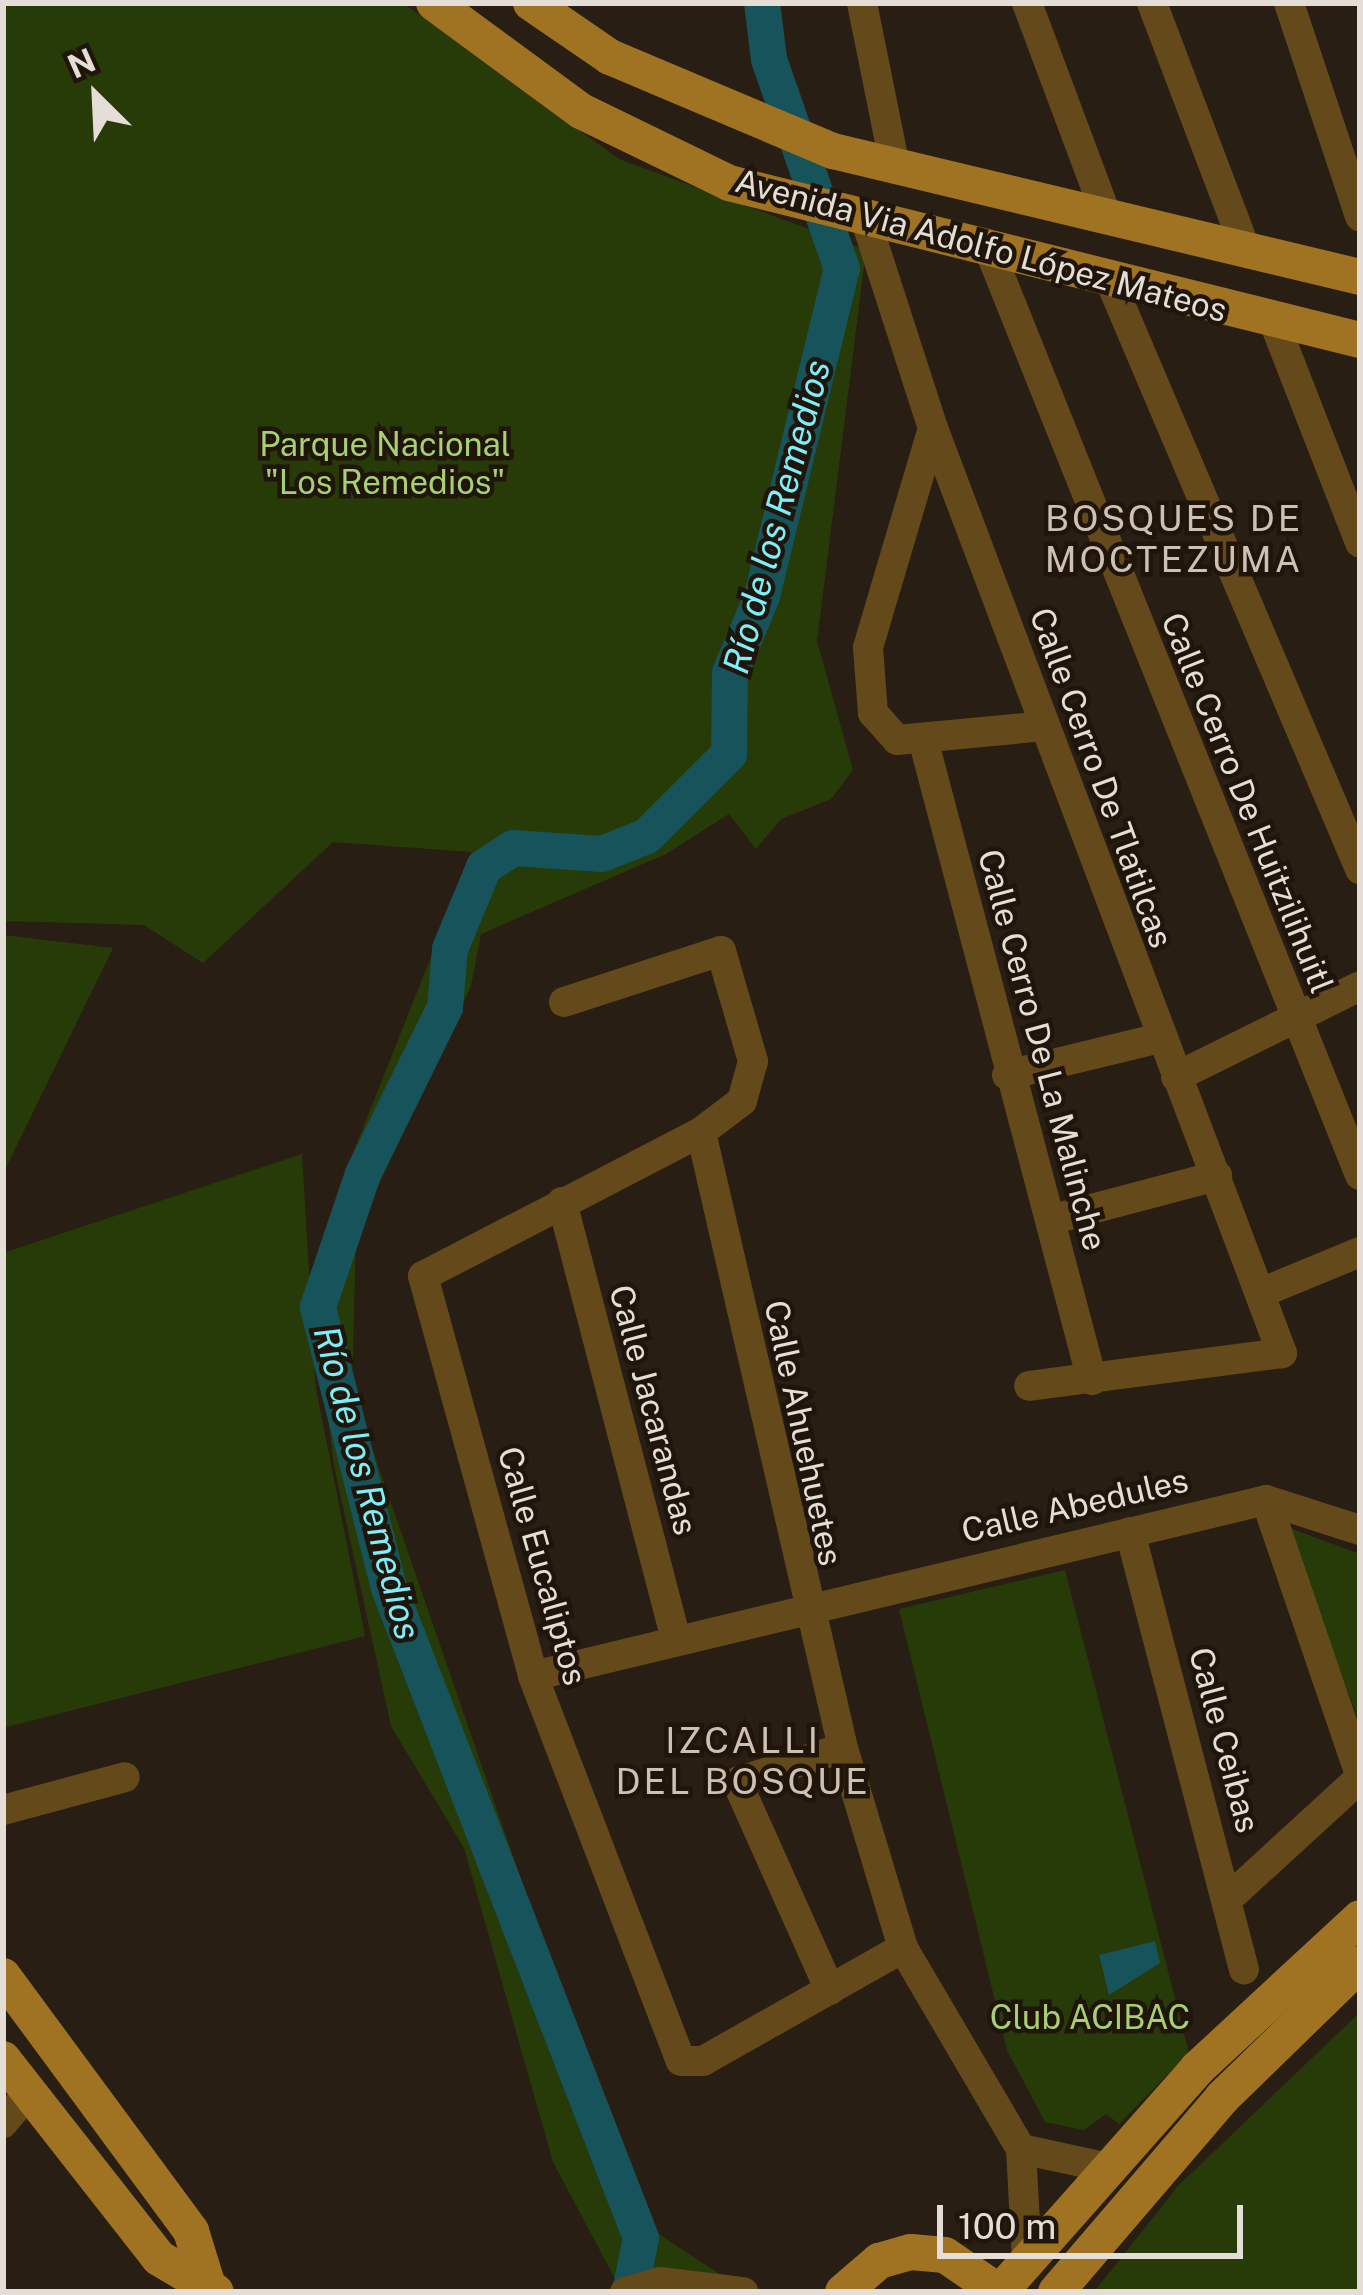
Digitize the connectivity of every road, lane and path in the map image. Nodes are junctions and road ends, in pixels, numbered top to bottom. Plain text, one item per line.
1 (434, 3) edge
2 (531, 3) edge
3 (862, 3) edge
4 (1027, 3) edge
5 (1152, 3) edge
6 (1289, 3) edge
7 (895, 166) junction
8 (1360, 216) edge
9 (1107, 217) junction
10 (853, 220) junction
11 (1246, 251) junction
12 (991, 254) junction
13 (1360, 277) edge
14 (1112, 283) junction
15 (1274, 322) junction
16 (1360, 340) edge
17 (933, 428) junction
18 (1360, 543) edge
19 (1044, 726) junction
20 (923, 739) junction
21 (1360, 868) edge
22 (1360, 986) edge
23 (564, 1002) dead end
24 (1295, 1020) junction
25 (1160, 1038) junction
26 (1006, 1075) junction
27 (1176, 1077) junction
28 (701, 1132) junction
29 (1360, 1175) edge
30 (1216, 1176) junction
31 (562, 1202) junction
32 (1050, 1220) junction
33 (1360, 1252) edge
34 (1263, 1292) junction
35 (1092, 1380) junction
36 (1029, 1386) dead end
37 (1265, 1500) junction
38 (1360, 1530) edge
39 (1130, 1532) junction
40 (803, 1604) junction
41 (675, 1636) junction
42 (533, 1676) junction
43 (843, 1748) junction
44 (1360, 1776) edge
45 (125, 1777) dead end
46 (3, 1810) edge
47 (1230, 1897) junction
48 (1360, 1918) edge
49 (903, 1948) junction
50 (1360, 1964) edge
51 (1244, 1969) dead end
52 (3, 1976) edge
53 (830, 1990) junction
54 (3, 2059) edge
55 (29, 2092) junction
56 (3, 2122) edge
57 (1021, 2150) junction
58 (1104, 2167) junction
59 (1027, 2261) junction
60 (644, 2286) edge
61 (1059, 2288) edge
62 (205, 2289) edge
63 (732, 2290) edge
64 (843, 2292) edge
65 (999, 2292) edge

1 - 10 main road, Avenida Via Adolfo López Mateos
2 - 7 main road, Avenida Via Adolfo López Mateos
3 - 7 street
4 - 9 street
5 - 11 street
6 - 8 street
7 - 9 main road, Avenida Via Adolfo López Mateos
9 - 11 main road, Avenida Via Adolfo López Mateos
10 - 12 main road, Avenida Via Adolfo López Mateos
10 - 17 street, Calle Cerro De Tlatilcas
11 - 13 main road, Avenida Via Adolfo López Mateos
12 - 14 main road, Avenida Via Adolfo López Mateos
12 - 24 street, Calle Cerro De Huitzilihuitl
14 - 15 main road, Avenida Via Adolfo López Mateos
14 - 21 street
15 - 16 main road, Avenida Via Adolfo López Mateos
15 - 18 street
17 - 19 street, Calle Cerro De Tlatilcas
17 - 20 street
19 - 20 street
19 - 25 street, Calle Cerro De Tlatilcas
20 - 26 street, Calle Cerro De La Malinche
22 - 24 street
23 - 28 street, Calle Eucaliptos
24 - 27 street
24 - 29 street, Calle Cerro De Huitzilihuitl
25 - 26 street
25 - 27 street, Calle Cerro De Tlatilcas
26 - 32 street, Calle Cerro De La Malinche
27 - 30 street, Calle Cerro De Tlatilcas
28 - 31 street, Calle Eucaliptos
28 - 40 street, Calle Ahuehuetes
30 - 32 street
30 - 34 street, Calle Cerro De Tlatilcas
31 - 41 street, Calle Jacarandas
31 - 42 street, Calle Eucaliptos
32 - 35 street, Calle Cerro De La Malinche
33 - 34 street
34 - 35 street, Calle Cerro De Tlatilcas
35 - 36 street
37 - 38 street
37 - 39 street, Calle Abedules
37 - 44 street
39 - 40 street, Calle Abedules
39 - 47 street, Calle Ceibas
40 - 41 street, Calle Abedules
40 - 43 street, Calle Ahuehuetes
41 - 42 street, Calle Abedules
42 - 53 street, Calle Eucaliptos
43 - 49 street, Calle Ahuehuetes
43 - 53 street
44 - 47 street
45 - 46 street
47 - 51 street, Calle Ceibas
48 - 58 main road
49 - 53 street, Calle Eucaliptos
49 - 57 street, Calle Ahuehuetes
50 - 61 main road
52 - 62 main road
54 - 55 main road
55 - 56 street
55 - 62 main road
57 - 58 street
57 - 59 street, Calle Ahuehuetes
58 - 59 main road
58 - 61 main road
59 - 65 main road
60 - 63 street
64 - 65 main road

